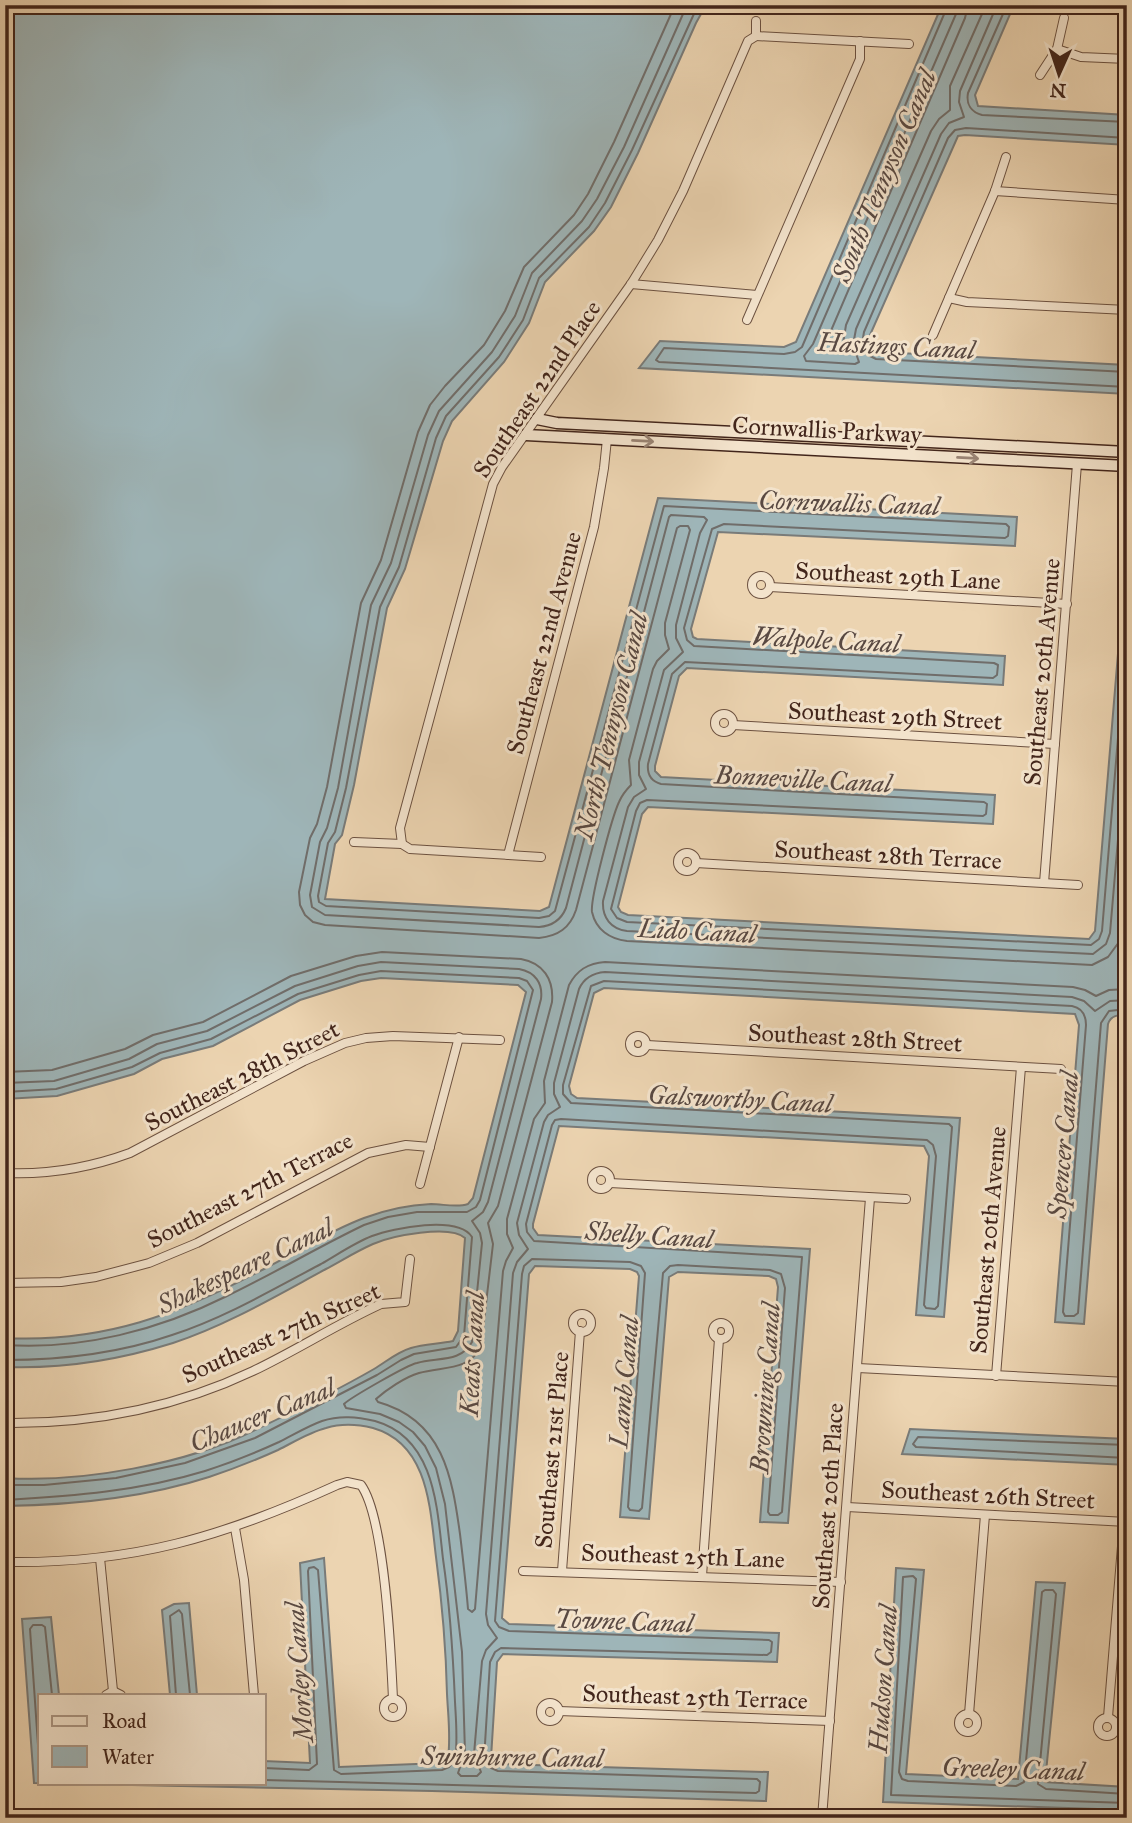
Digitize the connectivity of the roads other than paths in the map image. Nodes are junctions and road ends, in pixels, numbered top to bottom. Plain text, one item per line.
1 (1064, 18) dead end
2 (756, 21) dead end
3 (756, 36) junction
4 (860, 41) junction
5 (909, 44) dead end
6 (1057, 49) junction
7 (1127, 59) edge
8 (1040, 75) dead end
9 (1006, 157) dead end
10 (995, 191) junction
11 (1127, 200) edge
12 (631, 284) junction
13 (757, 295) junction
14 (949, 298) junction
15 (1127, 310) edge
16 (747, 320) dead end
17 (933, 335) dead end
18 (537, 419) junction
19 (526, 435) junction
20 (861, 438) junction
21 (607, 439) junction
22 (1078, 450) junction
23 (860, 452) junction
24 (1127, 452) edge
25 (1077, 464) junction
26 (1127, 466) edge
27 (770, 587) dead end
28 (1067, 604) junction
29 (733, 725) dead end
30 (1055, 744) junction
31 (354, 842) dead end
32 (402, 844) junction
33 (508, 855) junction
34 (541, 857) dead end
35 (696, 863) dead end
36 (1044, 883) junction
37 (1079, 884) dead end
38 (459, 1037) junction
39 (500, 1040) dead end
40 (647, 1045) dead end
41 (1021, 1067) junction
42 (1061, 1069) dead end
43 (430, 1147) junction
44 (5, 1173) edge
45 (610, 1183) dead end
46 (420, 1184) dead end
47 (870, 1198) junction
48 (906, 1199) dead end
49 (410, 1259) dead end
50 (5, 1283) edge
51 (580, 1331) dead end
52 (719, 1339) dead end
53 (858, 1368) junction
54 (996, 1376) junction
55 (1127, 1382) edge
56 (5, 1423) edge
57 (847, 1507) junction
58 (985, 1515) junction
59 (1125, 1522) edge
60 (235, 1528) junction
61 (100, 1558) junction
62 (5, 1562) edge
63 (523, 1571) dead end
64 (562, 1571) junction
65 (702, 1576) junction
66 (841, 1582) junction
67 (113, 1694) edge
68 (254, 1694) edge
69 (393, 1699) dead end
70 (559, 1711) dead end
71 (969, 1714) dead end
72 (1108, 1717) dead end
73 (830, 1721) junction
74 (822, 1818) edge

1 - 6 street
2 - 3 street
3 - 4 street
3 - 12 street, Southeast 22nd Place
4 - 5 street
4 - 13 street
6 - 7 street
6 - 8 street
9 - 10 street
10 - 11 street
10 - 14 street
12 - 13 street
12 - 18 street, Southeast 22nd Place
13 - 16 street
14 - 15 street
14 - 17 street
18 - 19 street, Southeast 22nd Place
18 - 20 street, Cornwallis Parkway
19 - 21 street, Cornwallis Parkway
19 - 32 street, Southeast 22nd Place
20 - 22 street, Cornwallis Parkway
20 - 23 street
21 -> 23 street, Cornwallis Parkway
21 - 33 street, Southeast 22nd Avenue
22 - 24 street, Cornwallis Parkway
22 - 25 street
23 -> 25 street, Cornwallis Parkway
25 - 26 street, Cornwallis Parkway
25 - 28 street, Southeast 20th Avenue
27 - 28 street, Southeast 29th Lane
28 - 30 street, Southeast 20th Avenue
29 - 30 street, Southeast 29th Street
30 - 36 street, Southeast 20th Avenue
31 - 32 street
32 - 33 street
33 - 34 street
35 - 36 street, Southeast 28th Terrace
36 - 37 street, Southeast 28th Terrace
38 - 39 street, Southeast 28th Street
38 - 43 street
38 - 44 street, Southeast 28th Street
40 - 41 street, Southeast 28th Street
41 - 42 street, Southeast 28th Street
41 - 54 street, Southeast 20th Avenue
43 - 46 street
43 - 50 street, Southeast 27th Terrace
45 - 47 street
47 - 48 street
47 - 53 street, Southeast 20th Place
49 - 56 street, Southeast 27th Street
51 - 64 street, Southeast 21st Place
52 - 65 street
53 - 54 street
53 - 57 street, Southeast 20th Place
54 - 55 street
57 - 58 street, Southeast 26th Street
57 - 66 street, Southeast 20th Place
58 - 59 street, Southeast 26th Street
58 - 71 street
59 - 72 street
60 - 61 street
60 - 68 street
60 - 69 street
61 - 62 street
61 - 67 street
63 - 64 street, Southeast 25th Lane
64 - 65 street, Southeast 25th Lane
65 - 66 street, Southeast 25th Lane
66 - 73 street, Southeast 20th Place
70 - 73 street, Southeast 25th Terrace
73 - 74 street, Southeast 20th Place

